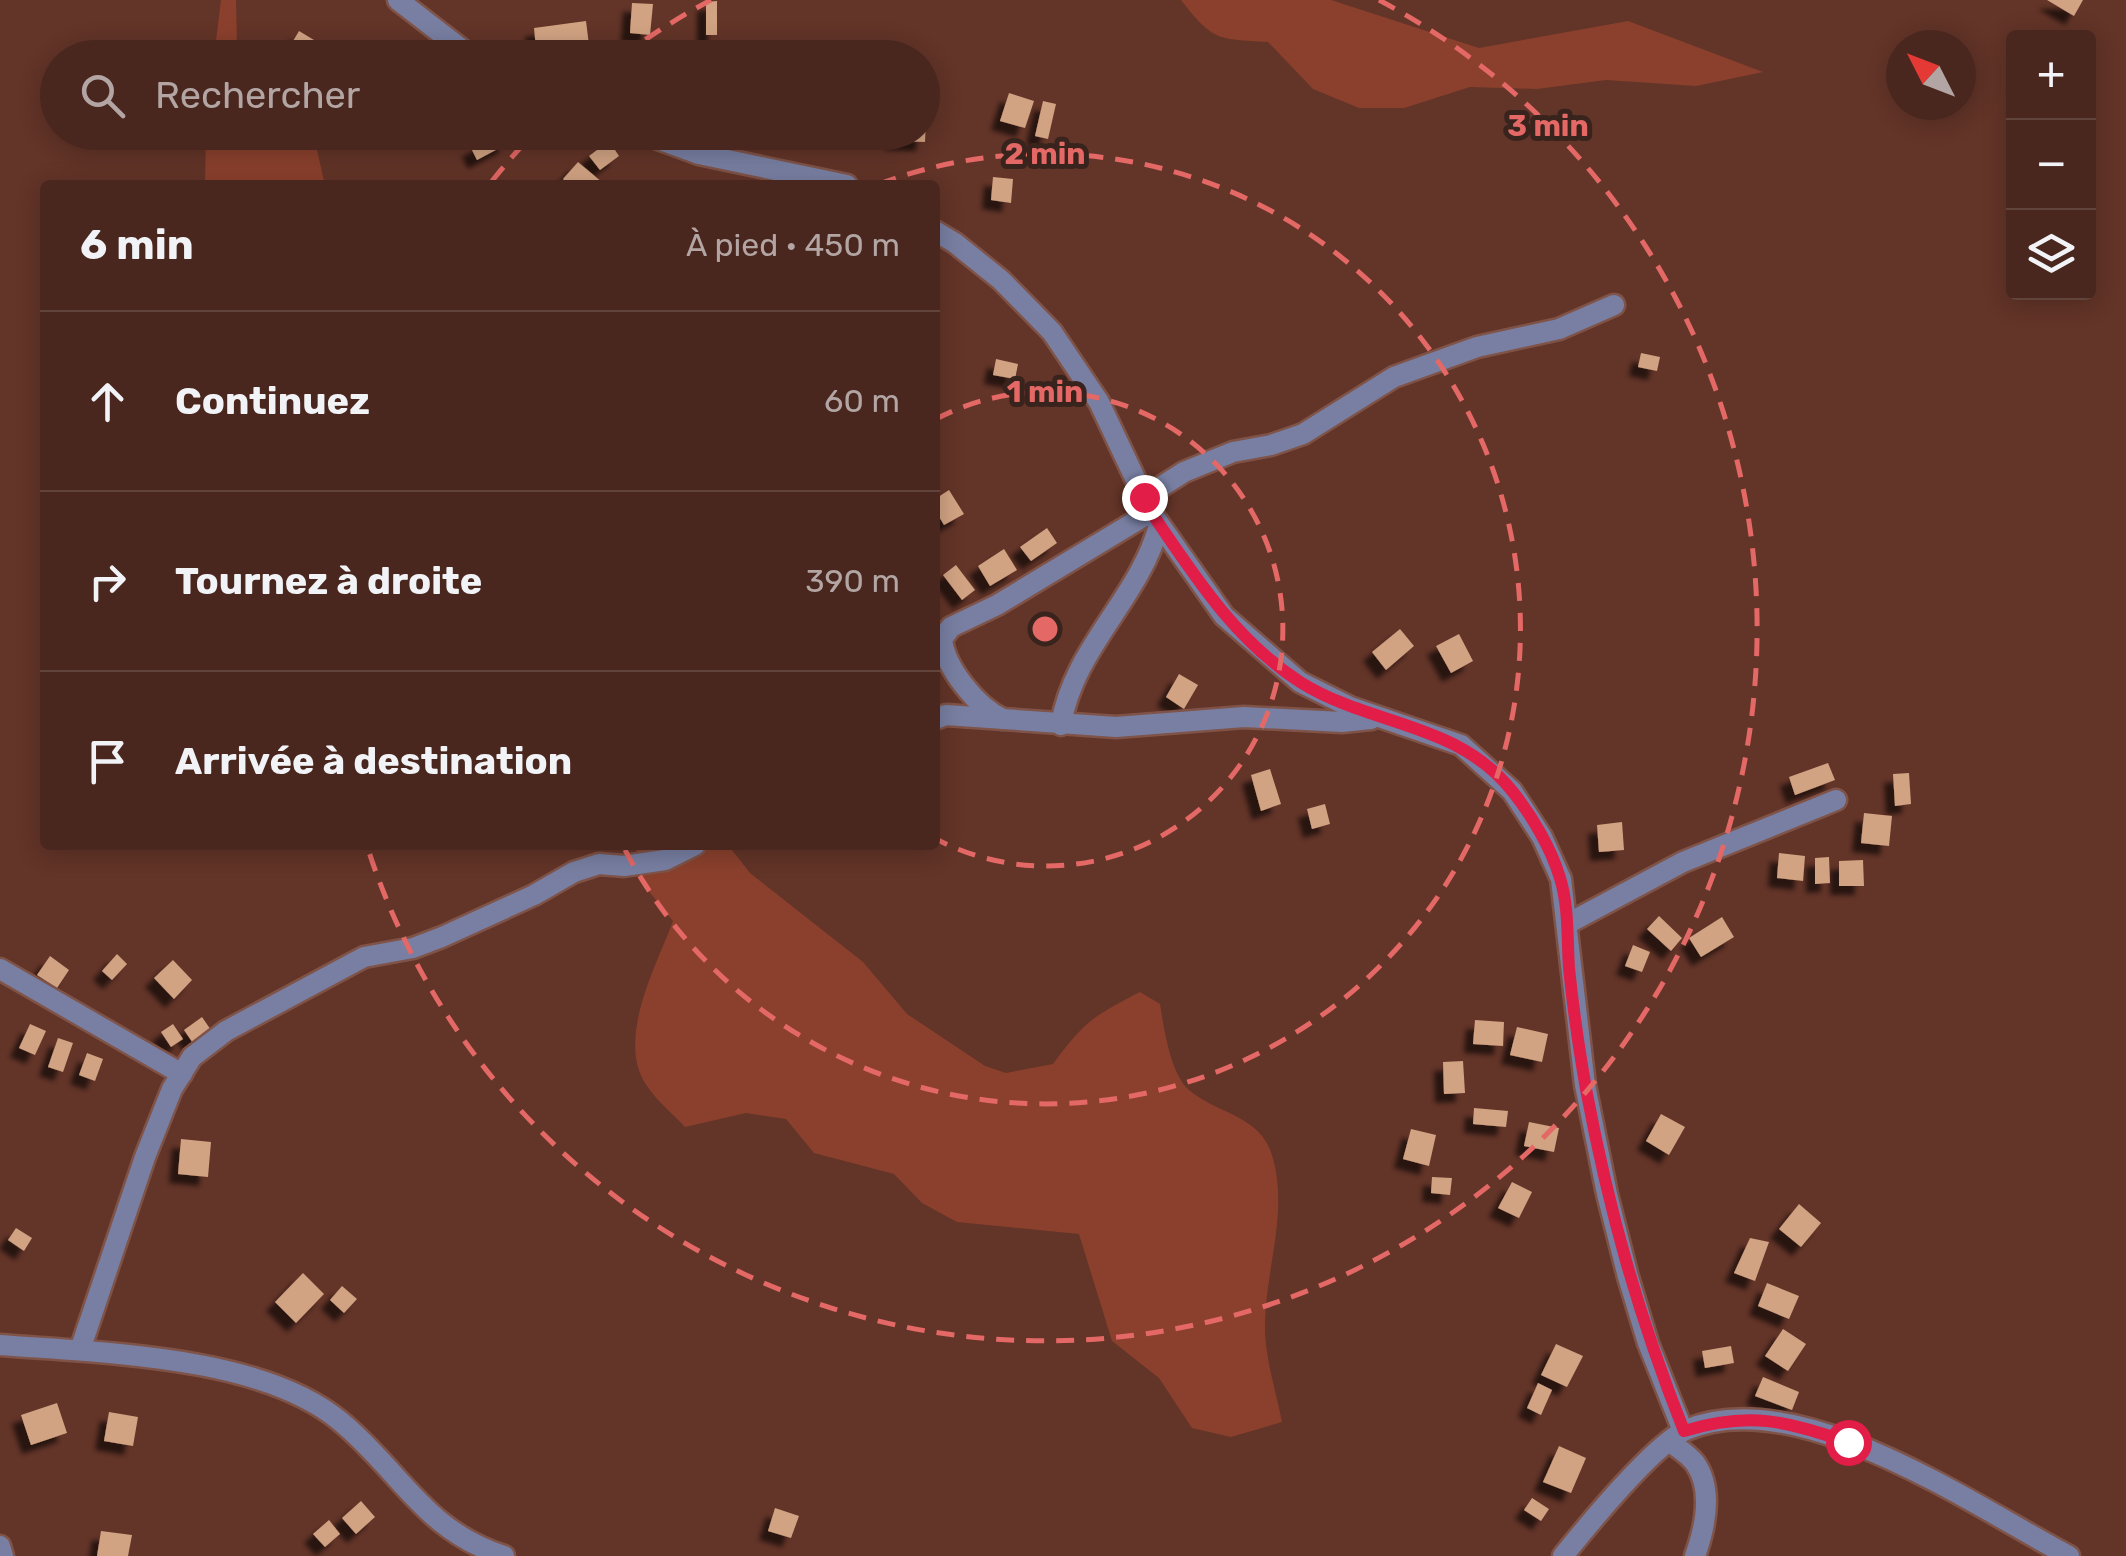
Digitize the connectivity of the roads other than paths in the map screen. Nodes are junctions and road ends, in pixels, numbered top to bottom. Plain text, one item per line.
1 (398, 0) edge
2 (450, 40) edge
3 (688, 150) edge
4 (823, 180) edge
5 (940, 234) edge
6 (1614, 305) dead end
7 (1152, 511) junction
8 (940, 717) edge
9 (1382, 718) junction
10 (1005, 720) junction
11 (1061, 725) junction
12 (1836, 800) dead end
13 (685, 850) edge
14 (1568, 924) junction
15 (0, 970) edge
16 (182, 1074) junction
17 (0, 1344) edge
18 (80, 1350) junction
19 (1677, 1437) junction
20 (0, 1546) edge
21 (3, 1556) edge
22 (504, 1556) edge
23 (1563, 1556) edge
24 (1695, 1556) edge
25 (2069, 1556) edge

1 - 2 street
3 - 4 street
5 - 7 street
6 - 7 street
7 - 9 street
7 - 10 street
7 - 11 street
8 - 10 street
9 - 11 street
9 - 14 street
10 - 11 street
12 - 14 street
13 - 16 street
14 - 19 street
15 - 16 street
16 - 18 street
17 - 18 street
18 - 22 street
19 - 23 street
19 - 24 street
19 - 25 street
20 - 21 street

